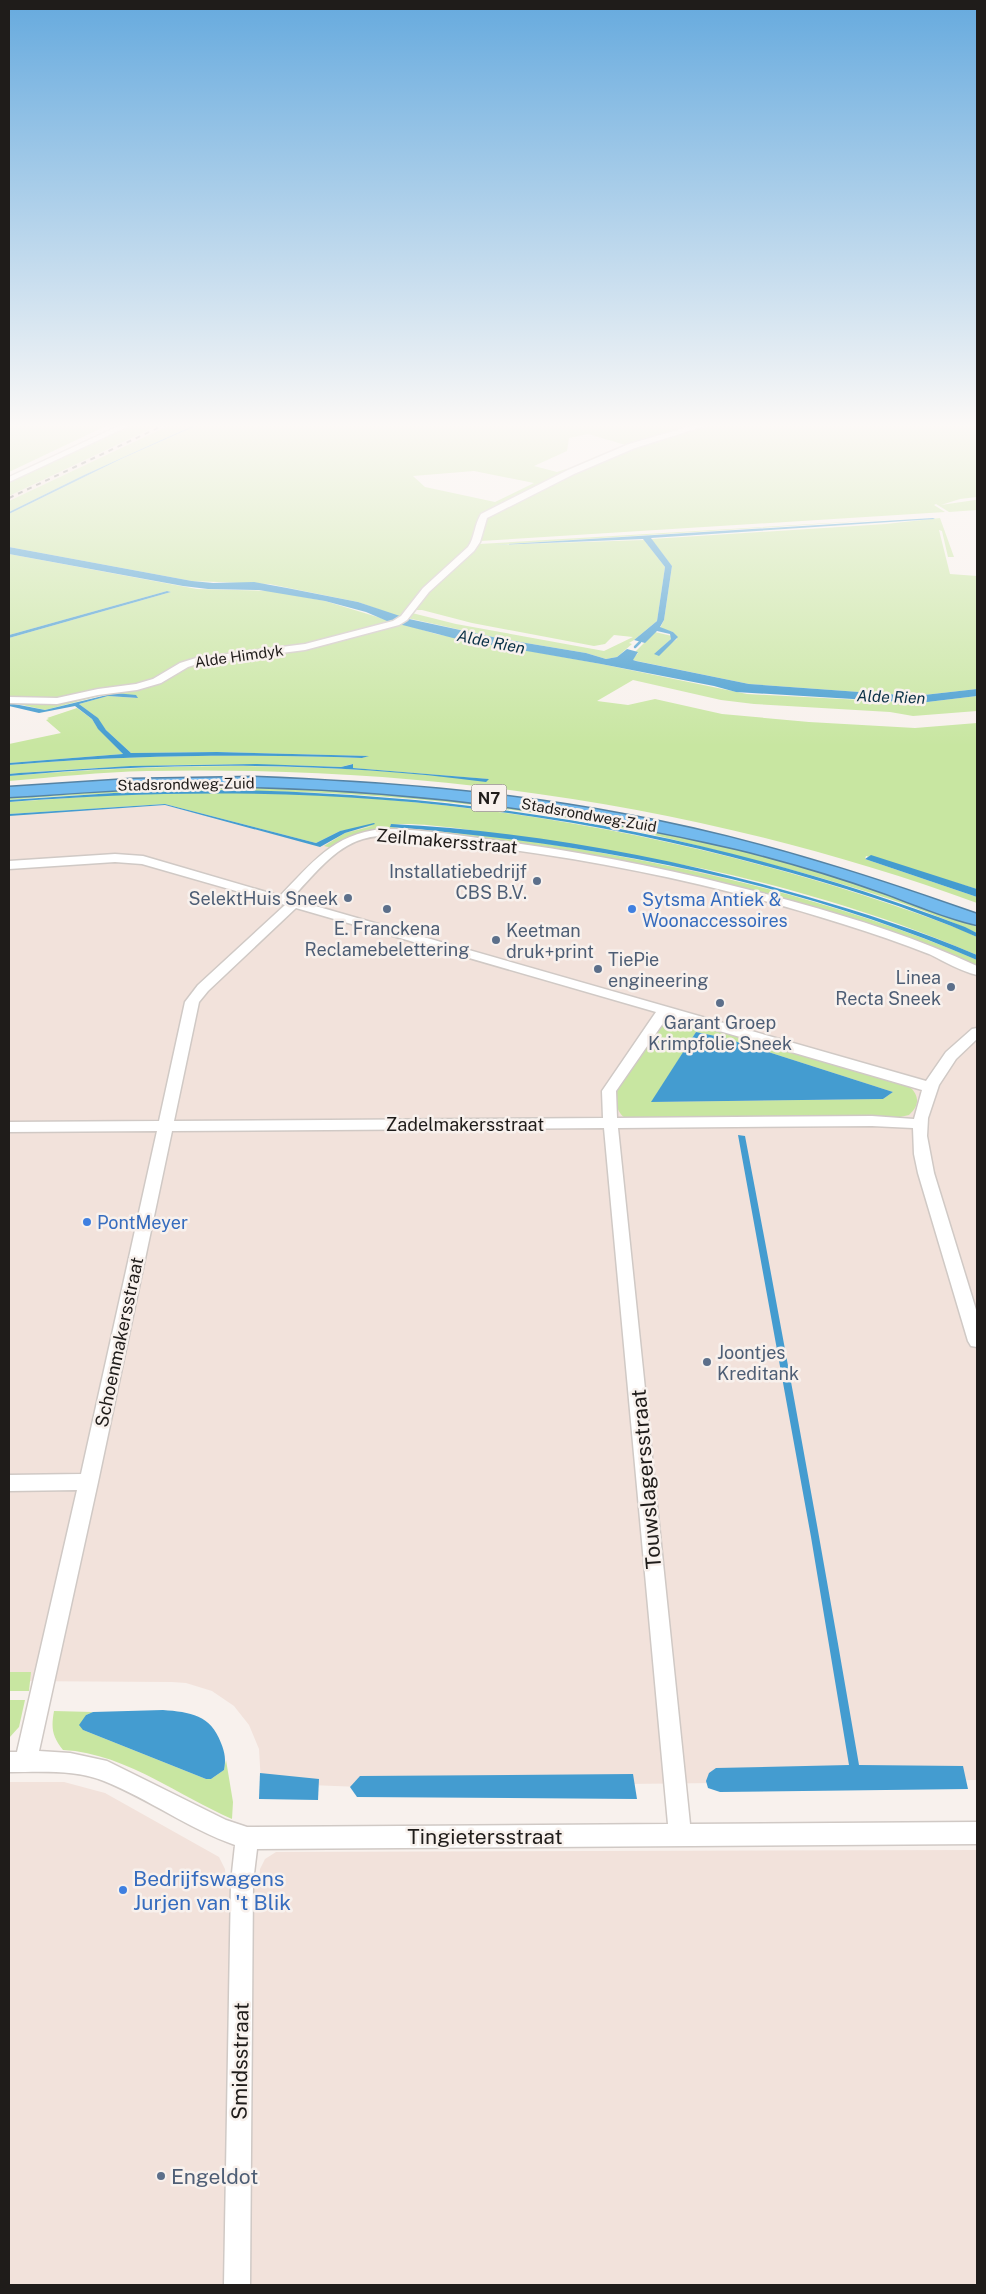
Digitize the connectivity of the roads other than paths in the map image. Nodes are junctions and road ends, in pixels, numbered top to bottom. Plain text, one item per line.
1 (478, 531) edge
2 (9, 700) edge
3 (9, 784) edge
4 (9, 792) edge
5 (9, 865) edge
6 (288, 902) junction
7 (977, 910) edge
8 (977, 920) edge
9 (977, 970) edge
10 (666, 1010) junction
11 (977, 1032) edge
12 (930, 1087) junction
13 (612, 1123) junction
14 (920, 1124) junction
15 (166, 1126) junction
16 (9, 1127) edge
17 (977, 1341) edge
18 (89, 1482) junction
19 (9, 1483) edge
20 (17, 1762) edge
21 (977, 1833) edge
22 (680, 1834) junction
23 (247, 1838) junction
24 (237, 2285) edge

1 - 2 street, Alde Himdyk
3 - 7 highway, Stadsrondweg-Zuid / N7
4 - 8 highway, Stadsrondweg-Zuid / N7
5 - 6 street
6 - 9 street, Zeilmakersstraat
6 - 10 street
6 - 15 street, Schoenmakersstraat
10 - 12 street
10 - 13 street, Touwslagersstraat
11 - 12 street
12 - 14 street
13 - 14 street, Zadelmakersstraat
13 - 15 street, Zadelmakersstraat
13 - 22 street, Touwslagersstraat
14 - 17 street
15 - 16 street, Zadelmakersstraat
15 - 18 street, Schoenmakersstraat
18 - 19 street
18 - 20 street, Schoenmakersstraat
20 - 23 street, Tingietersstraat
21 - 22 street, Tingietersstraat
22 - 23 street, Tingietersstraat
23 - 24 street, Smidsstraat

